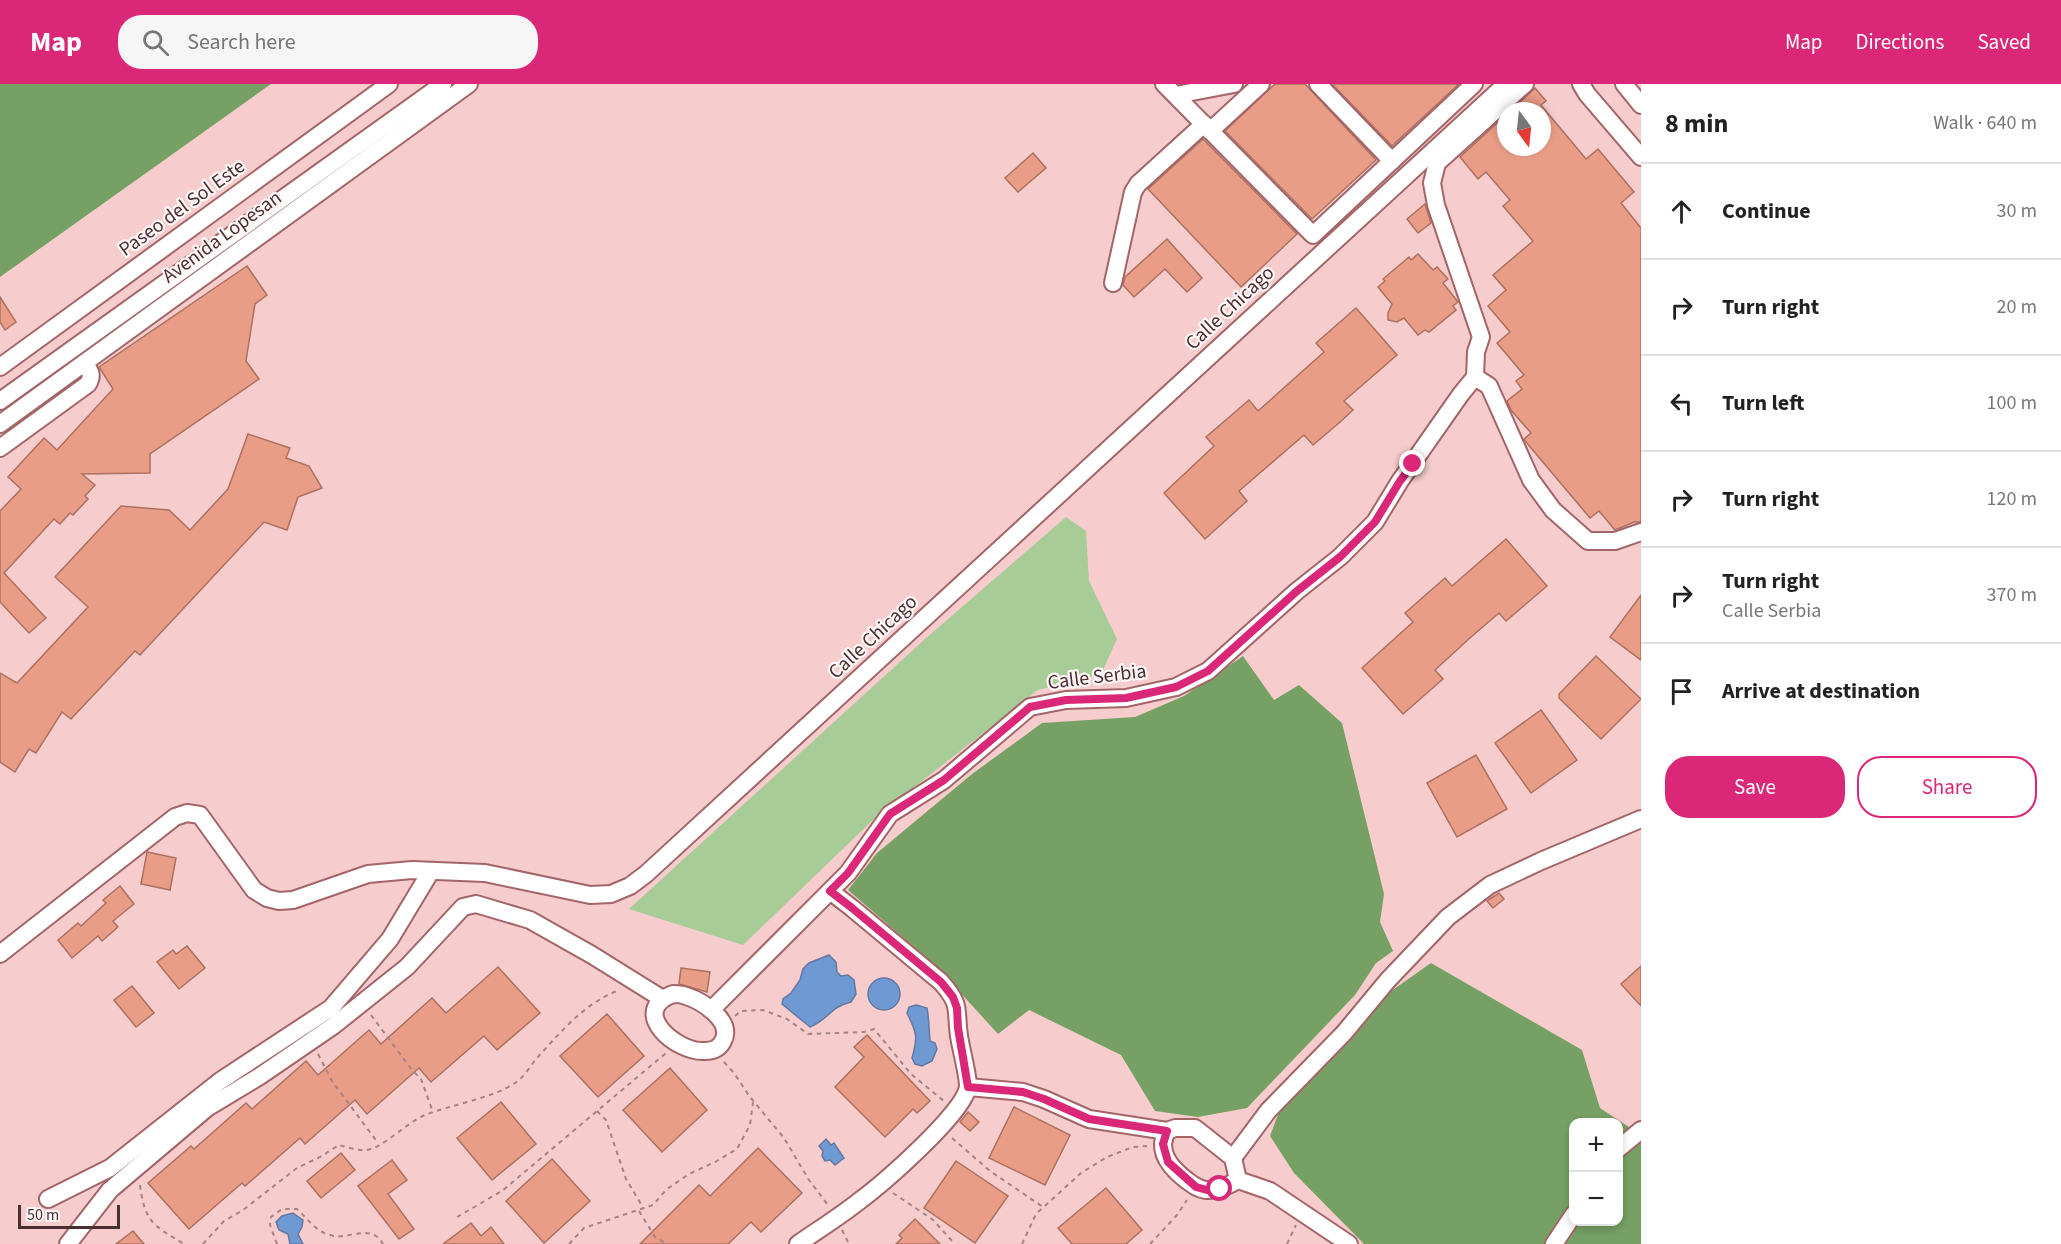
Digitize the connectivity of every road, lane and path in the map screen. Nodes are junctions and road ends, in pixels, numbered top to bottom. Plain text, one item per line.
1 (388, 84) edge
2 (443, 84) edge
3 (469, 84) edge
4 (1234, 84) edge
5 (1261, 84) edge
6 (1318, 84) edge
7 (1474, 84) edge
8 (1506, 84) edge
9 (1525, 84) edge
10 (1581, 84) edge
11 (1624, 84) edge
12 (1170, 90) edge
13 (1641, 105) edge
14 (1207, 127) junction
15 (1641, 157) edge
16 (1392, 161) junction
17 (1113, 284) dead end
18 (84, 363) junction
19 (0, 367) edge
20 (1475, 377) junction
21 (0, 401) edge
22 (0, 424) edge
23 (0, 448) edge
24 (1641, 532) edge
25 (1641, 819) edge
26 (431, 871) junction
27 (830, 891) junction
28 (1, 952) edge
29 (637, 984) junction
30 (661, 998) junction
31 (363, 1002) junction
32 (711, 1010) junction
33 (725, 1027) junction
34 (313, 1040) junction
35 (677, 1043) junction
36 (714, 1051) junction
37 (968, 1087) junction
38 (753, 1102) junction
39 (597, 1111) junction
40 (955, 1111) junction
41 (434, 1113) junction
42 (941, 1126) junction
43 (1641, 1130) edge
44 (1165, 1138) junction
45 (378, 1144) junction
46 (1623, 1145) edge
47 (1233, 1158) junction
48 (140, 1164) junction
49 (1238, 1180) junction
50 (881, 1182) junction
51 (1196, 1187) junction
52 (48, 1199) dead end
53 (1043, 1207) junction
54 (644, 1209) junction
55 (639, 1211) junction
56 (1302, 1211) junction
57 (457, 1217) dead end
58 (837, 1217) junction
59 (1569, 1222) edge
60 (68, 1244) edge
61 (184, 1244) edge
62 (203, 1244) edge
63 (277, 1244) edge
64 (383, 1244) edge
65 (569, 1244) edge
66 (667, 1244) edge
67 (798, 1244) edge
68 (955, 1244) edge
69 (1022, 1244) edge
70 (1150, 1244) edge
71 (1287, 1244) edge
72 (1349, 1244) edge
73 (1554, 1244) edge

1 - 19 street, Paseo del Sol Este
2 - 21 street, Avenida Lopesan
3 - 18 street, Avenida Lopesan
4 - 12 street
5 - 14 street
6 - 16 street
7 - 16 street
8 - 26 street, Calle Chicago
9 - 20 street
10 - 15 street
11 - 13 street
12 - 14 street
14 - 16 street
14 - 17 street
18 - 22 street, Avenida Lopesan
18 - 23 street
20 - 24 street
20 - 27 street, Calle Serbia
25 - 47 street
26 - 28 street, Calle Chicago
26 - 52 street
27 - 32 street, Calle Serbia
27 - 37 street
29 - 30 street
29 - 31 street
29 - 41 path
30 - 32 street
30 - 35 street
31 - 34 street
31 - 41 path
32 - 33 street
33 - 36 street
33 - 40 path
34 - 45 path
34 - 48 street
35 - 36 street
35 - 39 path
36 - 38 path
37 - 40 street
37 - 44 street
38 - 54 path
38 - 58 path
39 - 54 path
39 - 57 path
40 - 42 street
41 - 45 path
42 - 50 street
42 - 53 path
43 - 46 street
44 - 47 street
44 - 51 street
44 - 53 path
45 - 62 path
47 - 49 street
48 - 60 street
48 - 61 path
49 - 51 street
49 - 56 street
50 - 58 street
50 - 68 path
51 - 70 path
53 - 69 path
54 - 55 path
55 - 65 path
55 - 66 path
56 - 71 path
56 - 72 street
58 - 67 street
59 - 73 street
63 - 64 path

